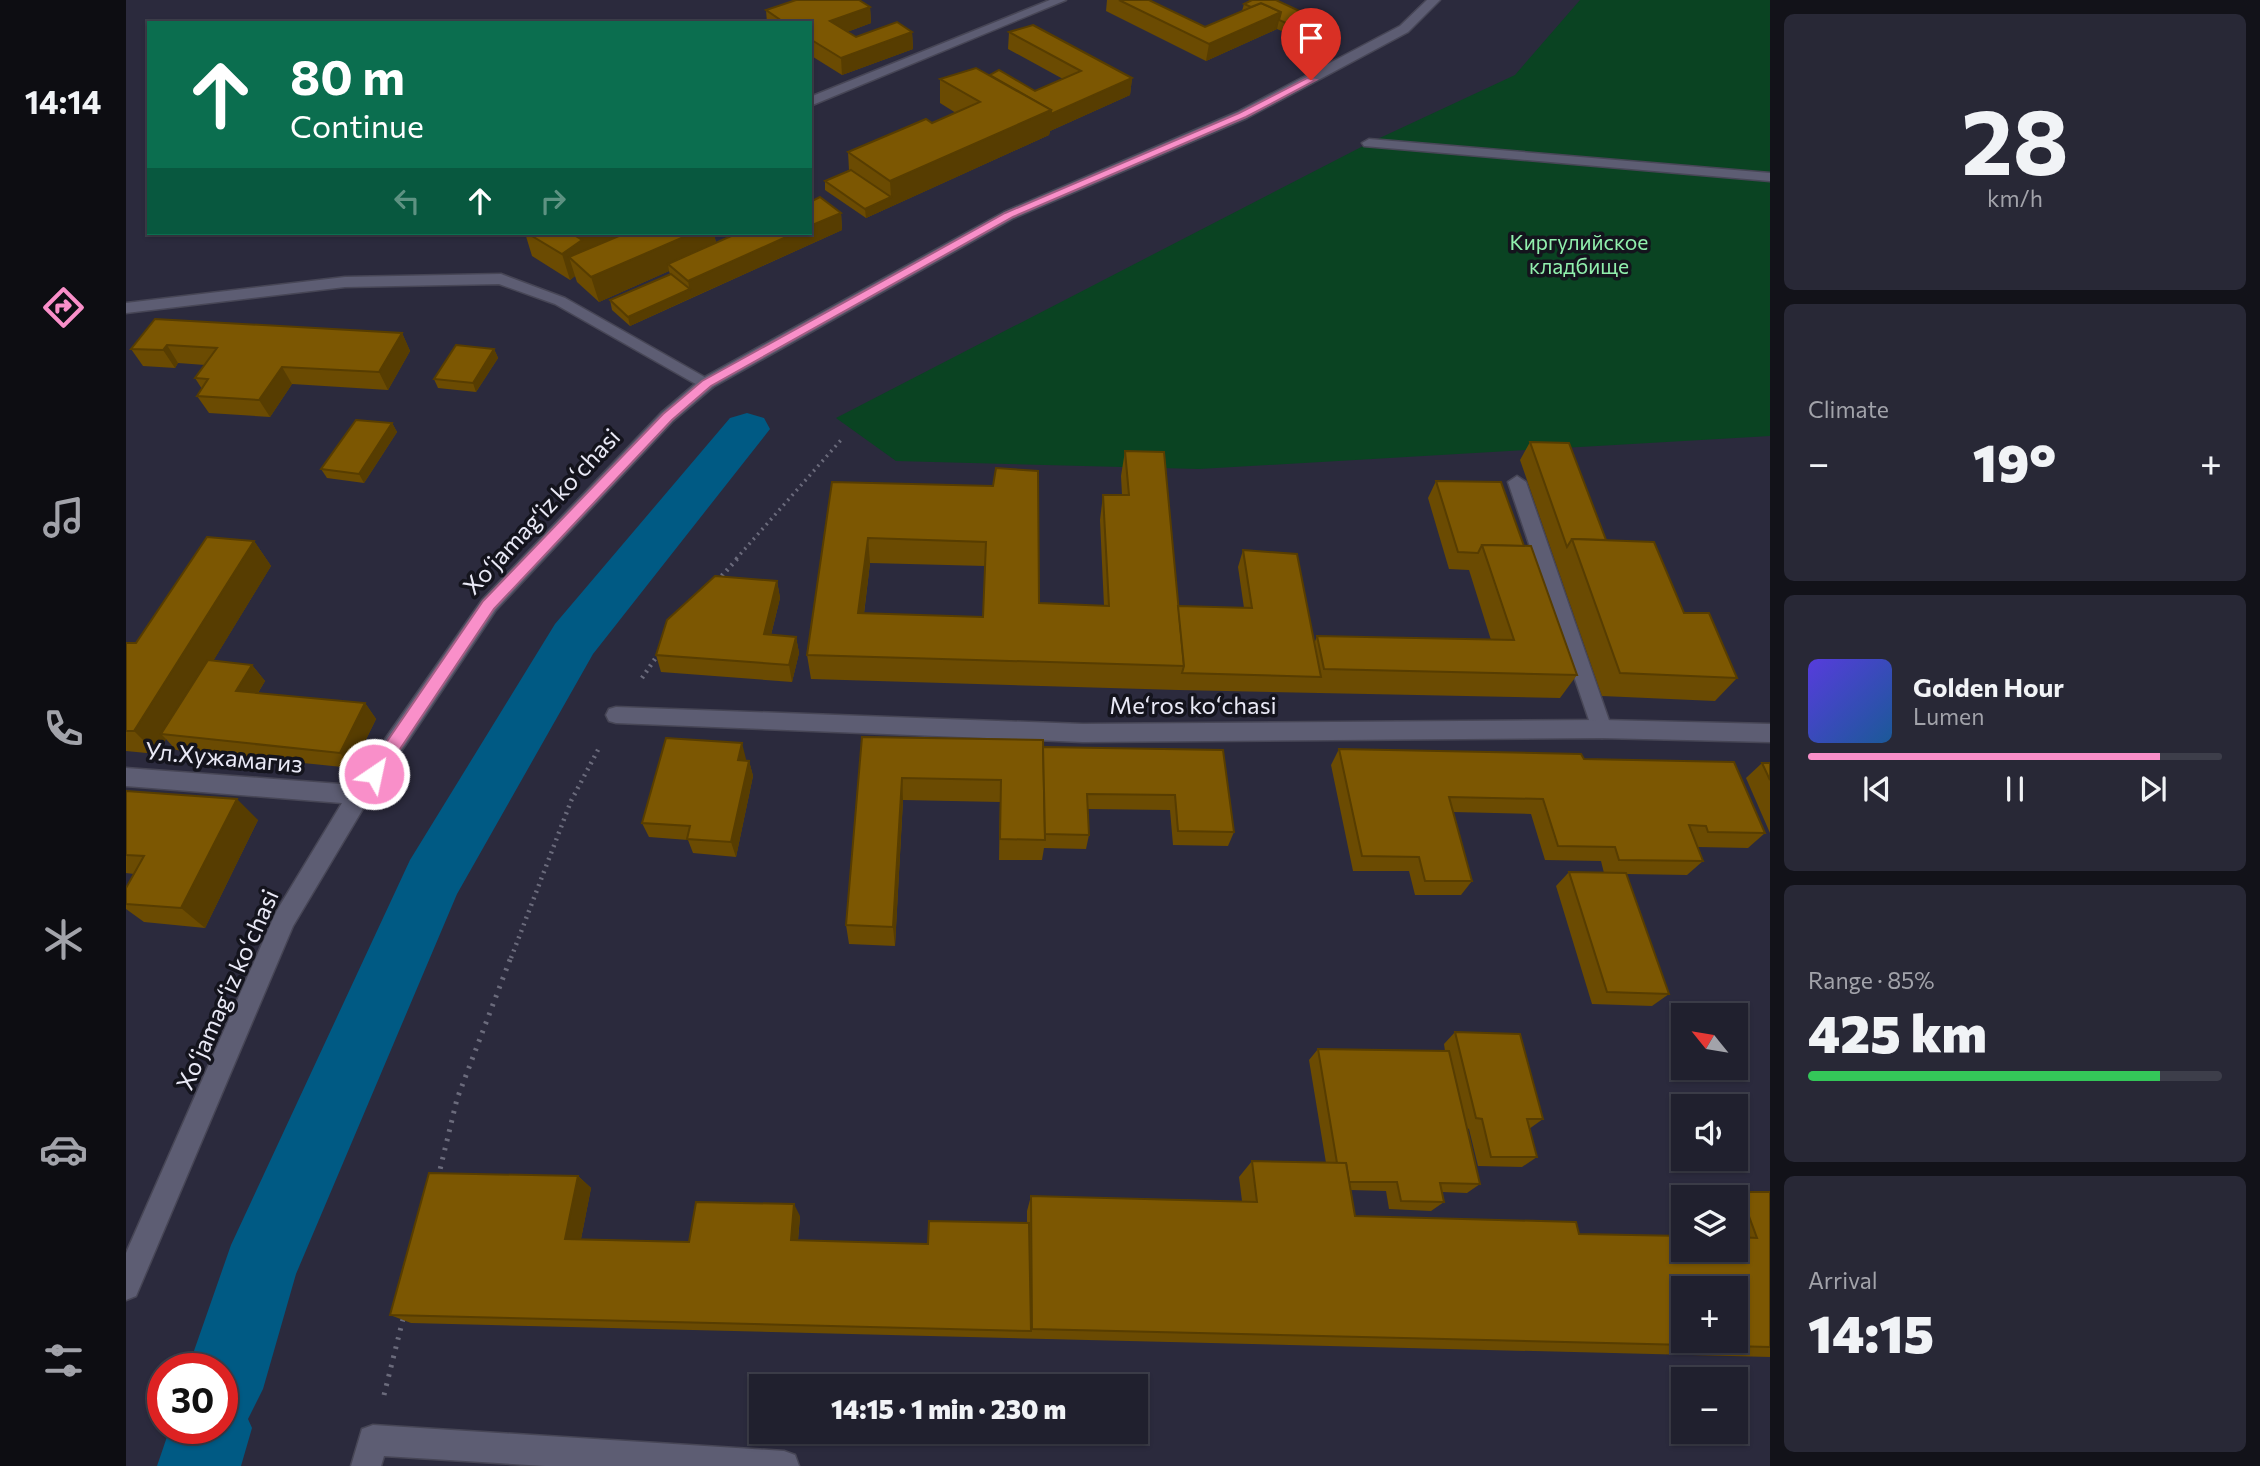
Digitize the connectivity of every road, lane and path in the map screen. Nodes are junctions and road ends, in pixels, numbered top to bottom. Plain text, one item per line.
1 (1060, 0) edge
2 (1434, 0) edge
3 (812, 102) edge
4 (1369, 144) dead end
5 (1770, 177) edge
6 (126, 308) edge
7 (706, 383) junction
8 (841, 440) dead end
9 (1517, 482) dead end
10 (713, 585) edge
11 (662, 649) edge
12 (616, 715) junction
13 (1602, 729) junction
14 (1770, 733) edge
15 (126, 777) edge
16 (359, 795) junction
17 (435, 1191) edge
18 (126, 1286) edge
19 (405, 1309) edge
20 (369, 1453) edge
21 (784, 1466) edge

1 - 3 street
2 - 7 street, Xoʻjamagʻiz koʻchasi
4 - 5 street
6 - 7 street
7 - 16 street, Xoʻjamagʻiz koʻchasi
8 - 10 path
9 - 13 street
11 - 12 path
12 - 13 street, Meʻros koʻchasi
12 - 17 path
13 - 14 street, Meʻros koʻchasi
15 - 16 street, Ул.Хужамагиз
16 - 18 street, Xoʻjamagʻiz koʻchasi
19 - 20 path
20 - 21 street

